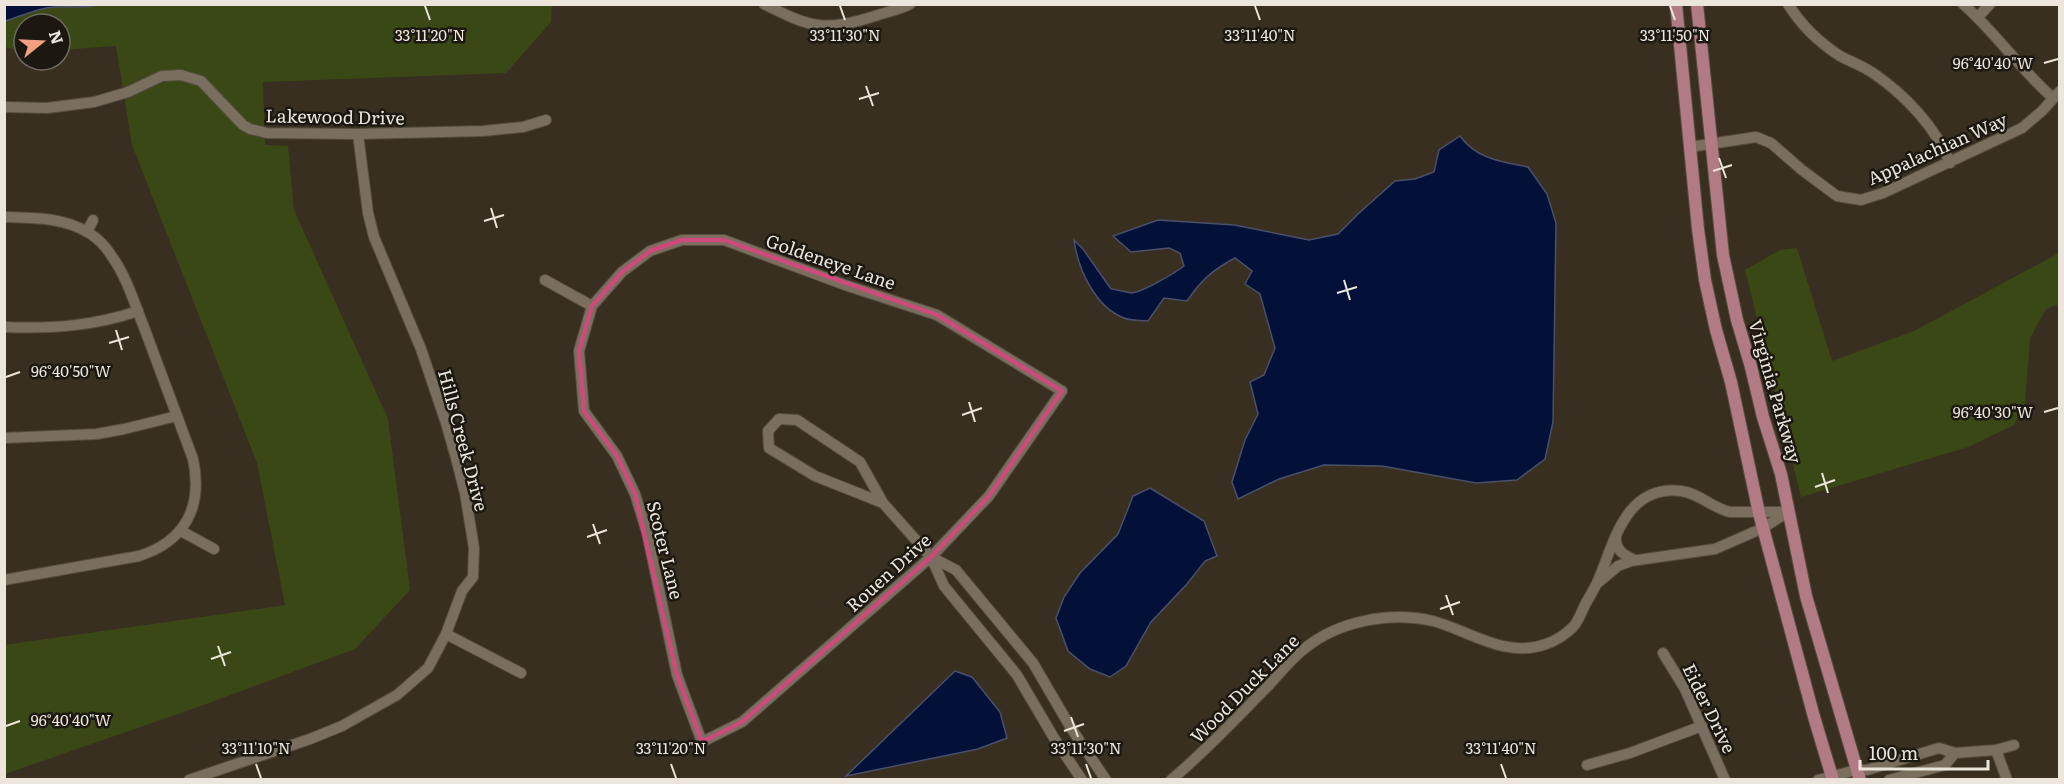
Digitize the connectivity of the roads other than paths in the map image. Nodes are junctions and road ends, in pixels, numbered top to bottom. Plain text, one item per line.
1 (764, 4) edge
2 (910, 4) edge
3 (1676, 4) edge
4 (1697, 4) edge
5 (1788, 4) edge
6 (1963, 4) edge
7 (1990, 4) edge
8 (898, 7) edge
9 (1978, 17) junction
10 (2056, 94) edge
11 (4, 107) edge
12 (546, 120) dead end
13 (358, 134) junction
14 (1712, 144) junction
15 (1690, 147) junction
16 (1950, 163) junction
17 (4, 218) edge
18 (93, 220) dead end
19 (87, 232) junction
20 (545, 280) dead end
21 (592, 306) junction
22 (138, 311) junction
23 (4, 327) edge
24 (1062, 390) joint
25 (177, 416) junction
26 (4, 438) edge
27 (883, 503) junction
28 (1788, 512) junction
29 (1759, 513) junction
30 (1763, 528) junction
31 (181, 531) junction
32 (1617, 532) junction
33 (214, 549) dead end
34 (932, 558) junction
35 (1635, 560) junction
36 (4, 580) edge
37 (1597, 584) junction
38 (446, 634) junction
39 (1663, 653) dead end
40 (521, 673) dead end
41 (1702, 726) junction
42 (702, 742) joint
43 (2014, 745) dead end
44 (1996, 750) junction
45 (1955, 753) junction
46 (1587, 765) dead end
47 (1858, 775) edge
48 (1832, 778) edge
49 (189, 780) edge
50 (1082, 780) edge
51 (1106, 780) edge
52 (1171, 780) edge
53 (1725, 780) edge
54 (1818, 780) edge
55 (1889, 780) edge
56 (2007, 780) edge

1 - 8 street
2 - 8 street
3 - 15 main road
4 - 14 main road, Virginia Parkway
5 - 16 street
6 - 9 street
7 - 9 street
9 - 10 street
10 - 16 street, Appalachian Way
11 - 13 street, Lakewood Drive
12 - 13 street, Lakewood Drive
13 - 38 street, Hills Creek Drive
14 - 15 street, Appalachian Way
14 - 16 street, Appalachian Way
14 - 28 main road, Virginia Parkway
15 - 29 main road
17 - 19 street
18 - 19 street
19 - 22 street
20 - 21 street
21 - 24 street, Goldeneye Lane
21 - 42 street, Scoter Lane
22 - 23 street
22 - 25 street
24 - 34 street, Rouen Drive
25 - 26 street
25 - 31 street
27 - 27 street
27 - 34 street
28 - 29 street, Wood Duck Lane
28 - 30 street, Wood Duck Lane
28 - 47 main road, Virginia Parkway
29 - 30 main road
29 - 32 street, Wood Duck Lane
30 - 35 street, Wood Duck Lane
30 - 48 main road
31 - 33 street
31 - 36 street
32 - 35 street
32 - 37 street, Wood Duck Lane
34 - 42 street, Rouen Drive
34 - 50 street
34 - 51 street
35 - 37 street, Wood Duck Lane
37 - 52 street, Wood Duck Lane
38 - 40 street
38 - 49 street, Hills Creek Drive
39 - 41 street, Eider Drive
41 - 46 street
41 - 53 street, Eider Drive
43 - 44 street
44 - 45 street
44 - 56 street
45 - 47 street
45 - 55 street
47 - 48 street
48 - 54 street

